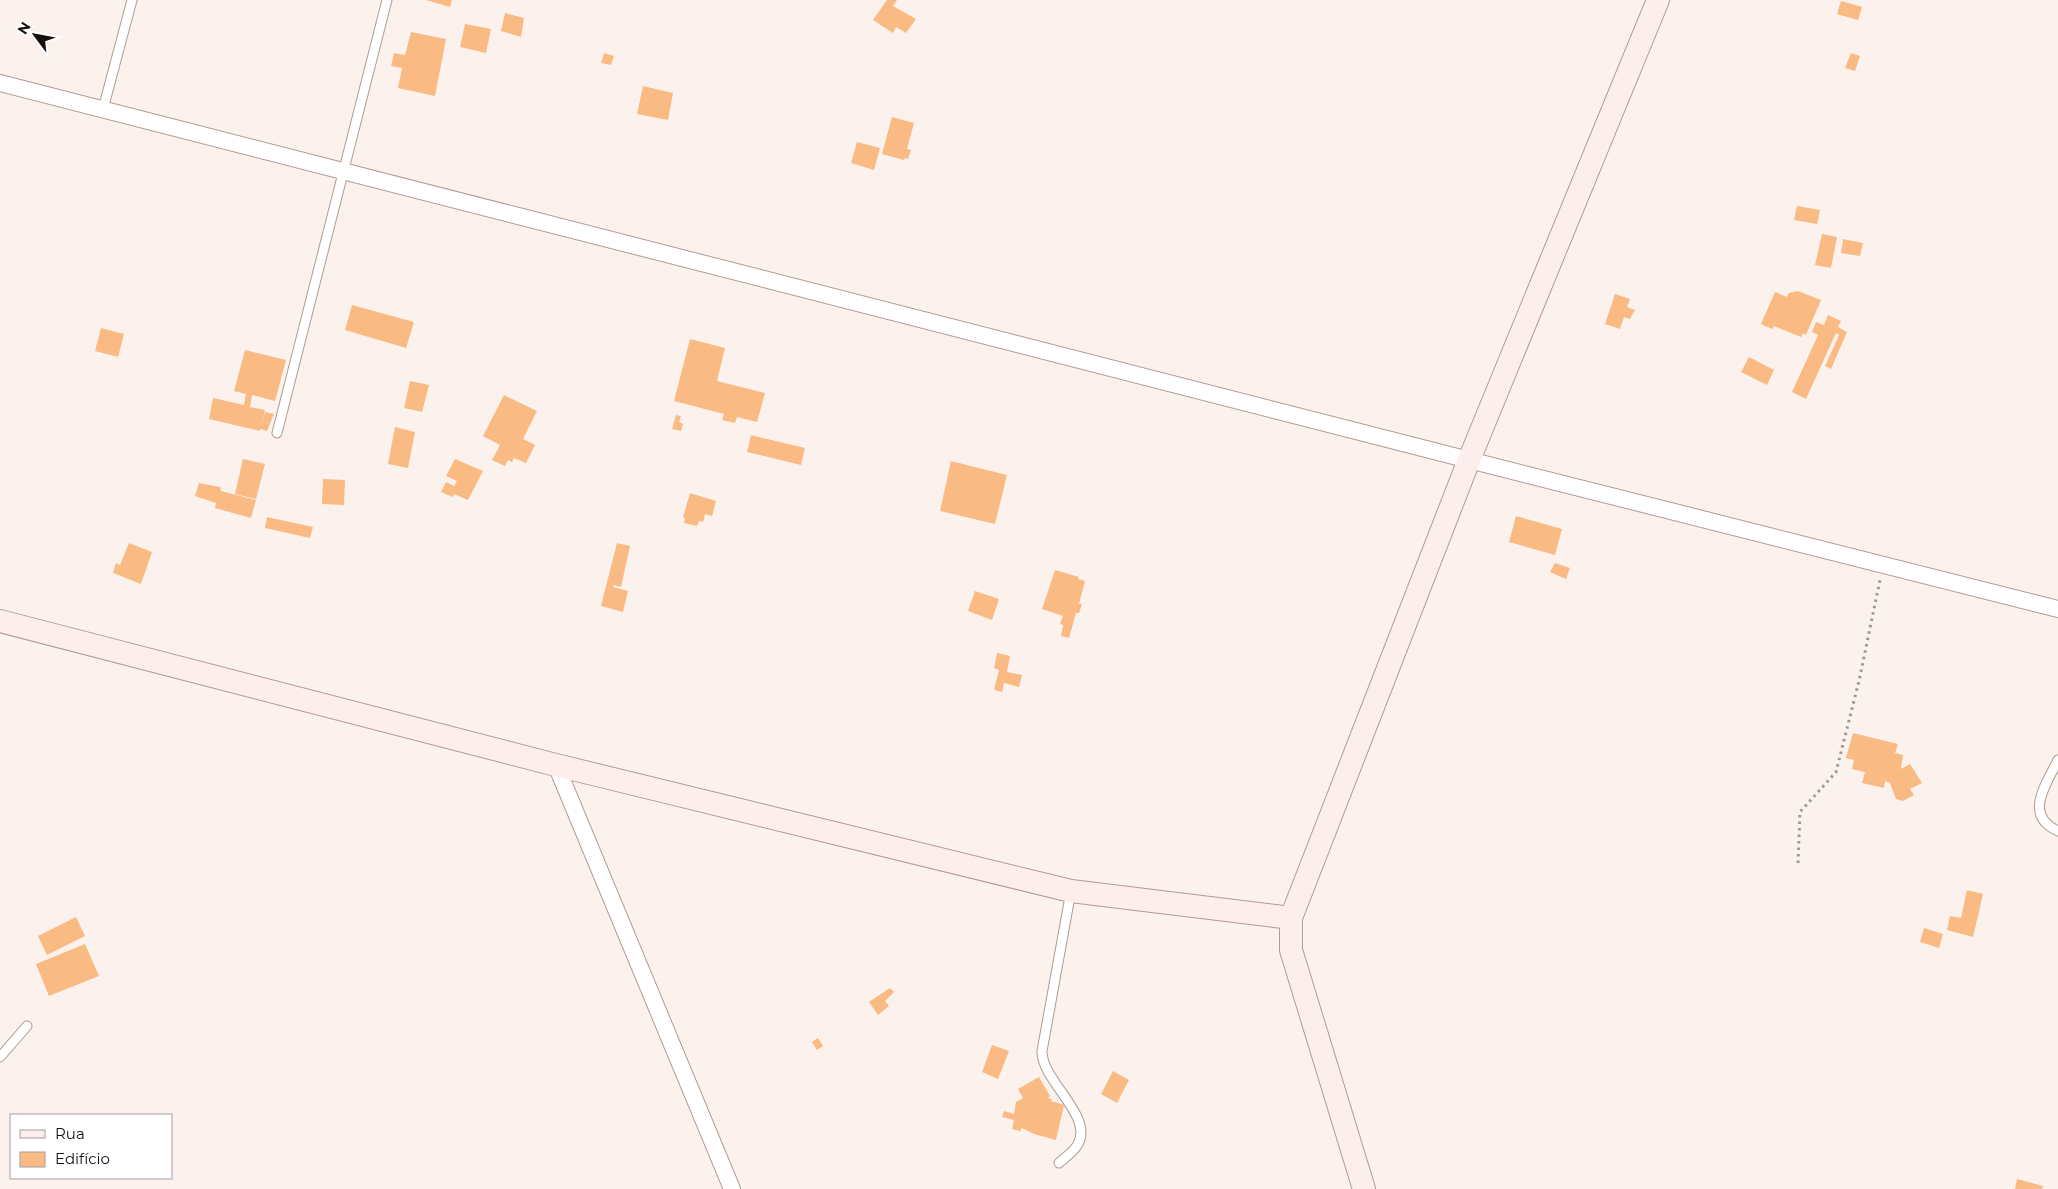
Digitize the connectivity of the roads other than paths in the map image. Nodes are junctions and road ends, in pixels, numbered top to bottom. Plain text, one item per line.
1 (132, 0) edge
2 (387, 0) edge
3 (1658, 0) edge
4 (0, 83) edge
5 (103, 109) junction
6 (343, 172) junction
7 (277, 433) dead end
8 (1469, 460) junction
9 (2058, 609) edge
10 (0, 621) edge
11 (2058, 760) edge
12 (556, 765) junction
13 (2058, 831) edge
14 (1071, 890) junction
15 (1291, 918) junction
16 (27, 1026) dead end
17 (0, 1057) edge
18 (1059, 1163) dead end
19 (732, 1189) edge
20 (1364, 1189) edge

1 - 5 lane
2 - 6 lane
3 - 8 street
4 - 5 street
5 - 6 street
6 - 7 lane
6 - 8 street
8 - 9 street
8 - 15 street
10 - 12 street
11 - 13 lane
12 - 14 street
12 - 19 street
14 - 15 street
14 - 18 lane
15 - 20 street
16 - 17 lane

